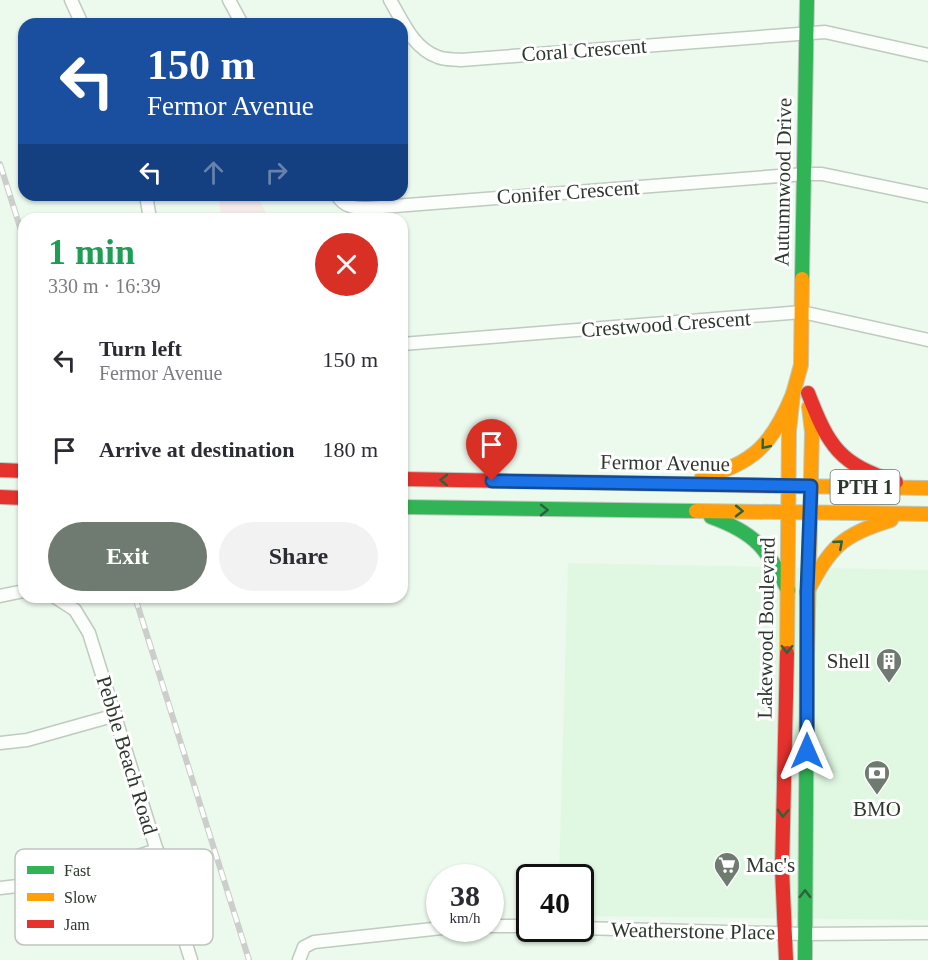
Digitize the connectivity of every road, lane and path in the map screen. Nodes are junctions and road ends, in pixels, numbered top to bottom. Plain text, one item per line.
1 (71, 0) edge
2 (229, 0) edge
3 (390, 0) edge
4 (807, 0) edge
5 (79, 18) edge
6 (239, 18) edge
7 (400, 18) edge
8 (408, 32) edge
9 (806, 33) junction
10 (928, 55) edge
11 (805, 174) junction
12 (928, 196) edge
13 (342, 201) edge
14 (802, 312) junction
15 (928, 340) edge
16 (408, 344) edge
17 (801, 365) junction
18 (808, 393) junction
19 (793, 394) junction
20 (0, 470) edge
21 (18, 471) edge
22 (408, 479) edge
23 (670, 484) junction
24 (788, 486) junction
25 (811, 486) junction
26 (924, 488) edge
27 (0, 497) edge
28 (18, 498) edge
29 (408, 507) edge
30 (690, 510) junction
31 (788, 511) junction
32 (810, 511) junction
33 (912, 514) junction
34 (928, 514) edge
35 (788, 590) junction
36 (18, 592) edge
37 (807, 592) junction
38 (0, 596) edge
39 (64, 603) edge
40 (116, 715) junction
41 (786, 734) junction
42 (808, 734) junction
43 (0, 743) edge
44 (157, 849) edge
45 (15, 886) edge
46 (0, 888) edge
47 (594, 928) edge
48 (426, 930) edge
49 (784, 933) junction
50 (928, 933) edge
51 (805, 934) junction
52 (186, 945) edge
53 (191, 960) edge
54 (299, 960) edge
55 (786, 960) edge
56 (805, 960) edge

1 - 5 street
2 - 6 street
3 - 7 street, Coral Crescent
4 - 9 main road, Autumnwood Drive
8 - 9 street, Coral Crescent
9 - 10 street, Coral Crescent
9 - 11 main road, Autumnwood Drive
11 - 12 street, Conifer Crescent
11 - 13 street, Conifer Crescent
11 - 14 main road, Autumnwood Drive
14 - 15 street, Crestwood Crescent
14 - 16 street, Crestwood Crescent
14 - 17 main road, Autumnwood Drive
17 - 18 main road, Autumnwood Drive
17 - 19 main road, Autumnwood Drive
18 - 25 main road, Autumnwood Drive
18 - 26 main road
19 -> 23 main road
19 - 24 main road, Autumnwood Drive
20 - 21 main road
23 -> 22 main road, Fermor Avenue / PTH 1
23 - 24 main road, Fermor Avenue / PTH 1
24 - 25 main road, Fermor Avenue / PTH 1
24 - 31 main road, Autumnwood Drive
25 - 26 main road, Fermor Avenue / PTH 1
25 - 32 main road, Autumnwood Drive
27 - 28 main road
29 -> 30 main road, PTH 1
30 -> 31 main road, PTH 1
30 - 35 main road
31 - 32 main road, PTH 1
31 - 35 main road, Lakewood Boulevard
32 - 33 main road, PTH 1
32 - 37 main road, Lakewood Boulevard
33 - 34 main road, PTH 1
37 -> 33 main road
35 -> 41 main road, Lakewood Boulevard
36 - 38 street
37 - 42 main road, Lakewood Boulevard
39 - 40 street, Pebble Beach Road
40 - 43 street
40 - 44 street, Pebble Beach Road
41 - 42 street
41 -> 49 main road, Lakewood Boulevard
51 -> 42 main road, Lakewood Boulevard
45 - 46 street
47 - 49 street, Weatherstone Place
48 - 54 street
49 - 51 street, Weatherstone Place
49 - 55 main road, Lakewood Boulevard
50 - 51 street, Weatherstone Place
51 - 56 main road, Lakewood Boulevard
52 - 53 street, Pebble Beach Road

